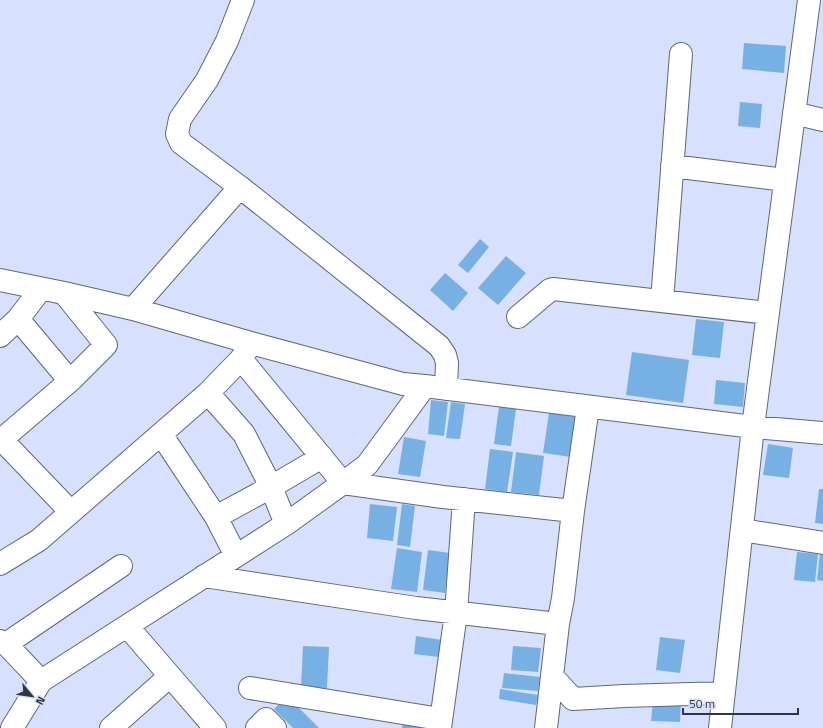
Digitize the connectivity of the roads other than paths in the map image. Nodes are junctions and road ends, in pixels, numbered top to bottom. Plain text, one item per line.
1 (243, 0) edge
2 (813, 9) edge
3 (681, 54) dead end
4 (794, 113) junction
5 (823, 120) edge
6 (672, 166) junction
7 (785, 180) junction
8 (240, 187) junction
9 (0, 280) edge
10 (41, 289) junction
11 (64, 293) junction
12 (662, 301) junction
13 (133, 309) junction
14 (768, 313) junction
15 (518, 317) dead end
16 (18, 319) junction
17 (0, 336) edge
18 (246, 351) junction
19 (70, 381) junction
20 (436, 388) junction
21 (208, 394) junction
22 (588, 407) junction
23 (753, 427) junction
24 (823, 433) edge
25 (161, 434) junction
26 (1, 441) edge
27 (322, 457) junction
28 (343, 483) junction
29 (271, 487) junction
30 (464, 500) junction
31 (574, 511) junction
32 (71, 512) junction
33 (216, 517) junction
34 (286, 524) junction
35 (742, 530) junction
36 (823, 543) edge
37 (236, 556) junction
38 (0, 564) edge
39 (121, 566) dead end
40 (204, 576) junction
41 (456, 613) junction
42 (558, 624) junction
43 (127, 626) junction
44 (3, 642) edge
45 (170, 676) junction
46 (552, 676) junction
47 (41, 681) junction
48 (250, 688) dead end
49 (724, 693) junction
50 (440, 723) edge
51 (12, 728) edge
52 (111, 728) edge
53 (215, 728) edge
54 (257, 728) edge
55 (275, 728) edge
56 (546, 728) edge
57 (720, 728) edge

1 - 8 street
2 - 4 street
3 - 6 street
4 - 5 street
4 - 7 street
6 - 7 street
6 - 12 street
7 - 14 street
8 - 13 street
8 - 20 street
9 - 10 street
10 - 11 street
10 - 16 street
11 - 13 street
11 - 19 street
12 - 14 street
12 - 15 street
13 - 18 street
14 - 23 street
16 - 17 street
16 - 19 street
18 - 20 street
18 - 21 street
18 - 27 street
19 - 26 street
20 - 22 street
20 - 28 street
21 - 25 street
21 - 29 street
22 - 23 street
22 - 31 street
23 - 24 street
23 - 35 street
25 - 32 street
25 - 33 street
26 - 32 street
27 - 28 street
27 - 29 street
28 - 30 street
28 - 34 street
29 - 33 street
29 - 34 street
30 - 31 street
30 - 41 street
31 - 42 street
32 - 38 street
33 - 37 street
34 - 37 street
35 - 36 street
35 - 49 street
37 - 40 street
39 - 44 street
40 - 41 street
40 - 43 street
41 - 42 street
41 - 50 street
42 - 46 street
43 - 45 street
43 - 47 street
44 - 47 street
45 - 52 street
45 - 53 street
46 - 49 street
46 - 56 street
47 - 51 street
48 - 50 street
49 - 57 street
54 - 55 street

